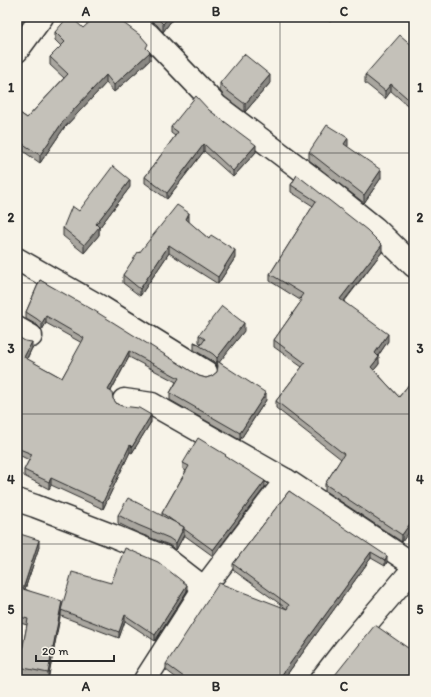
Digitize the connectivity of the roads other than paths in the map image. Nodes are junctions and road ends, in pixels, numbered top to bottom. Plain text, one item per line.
1 (42, 17) edge
2 (126, 17) edge
3 (17, 51) edge
4 (17, 260) edge
5 (414, 266) edge
6 (206, 372) dead end
7 (124, 400) dead end
8 (286, 480) junction
9 (17, 500) edge
10 (414, 567) edge
11 (204, 588) junction
12 (145, 680) edge
13 (321, 680) edge

1 - 3 street
2 - 5 street
4 - 6 street
7 - 8 street
8 - 10 street
8 - 11 street
9 - 11 street
10 - 13 street
11 - 12 street

